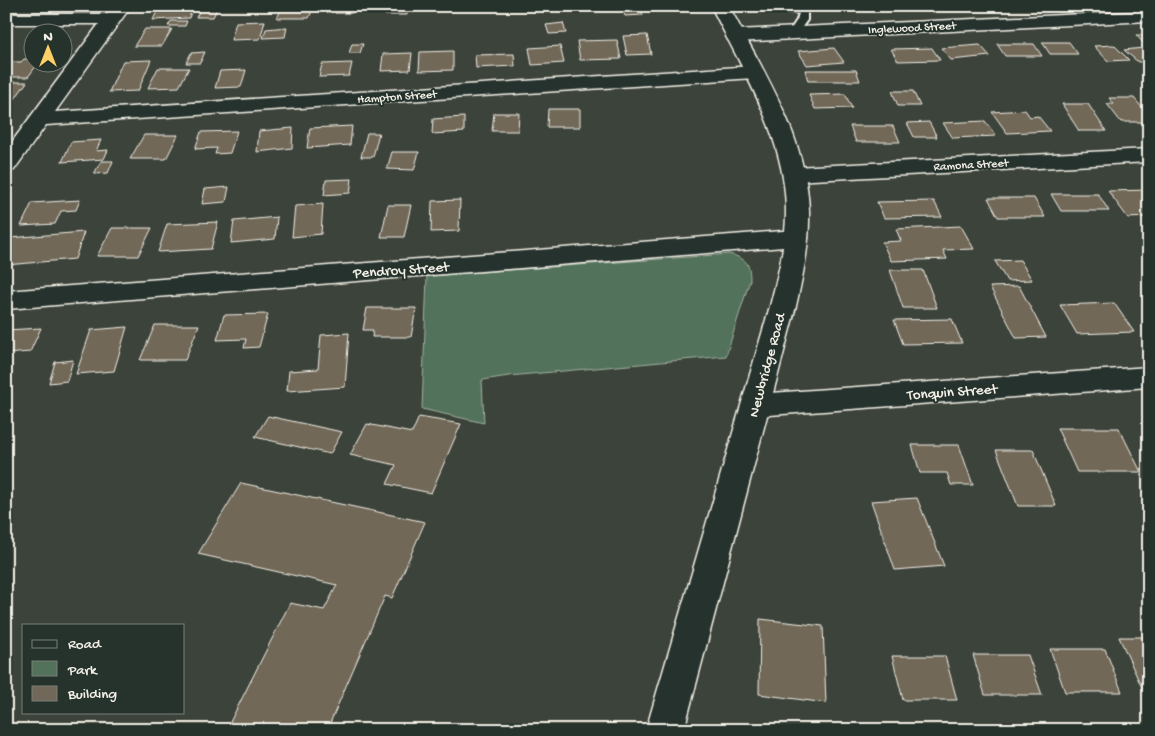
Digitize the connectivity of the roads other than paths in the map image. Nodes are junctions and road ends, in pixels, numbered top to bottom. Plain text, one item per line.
1 (720, 6) edge
2 (781, 6) edge
3 (116, 12) edge
4 (1149, 16) edge
5 (6, 18) edge
6 (794, 32) junction
7 (735, 36) junction
8 (754, 72) junction
9 (40, 119) junction
10 (1149, 155) edge
11 (6, 165) edge
12 (794, 174) junction
13 (796, 238) junction
14 (6, 300) edge
15 (1149, 376) edge
16 (756, 404) junction
17 (665, 730) edge

1 - 7 street, Newbridge Road
2 - 6 lane
3 - 5 street
3 - 9 street
4 - 6 street, Inglewood Street
6 - 7 street, Inglewood Street
7 - 8 street, Newbridge Road
8 - 9 street, Hampton Street
8 - 12 street, Newbridge Road
9 - 11 street
10 - 12 street, Ramona Street
12 - 13 street, Newbridge Road
13 - 14 street, Pendroy Street
13 - 16 street, Newbridge Road
15 - 16 street, Tonquin Street
16 - 17 street, Newbridge Road

